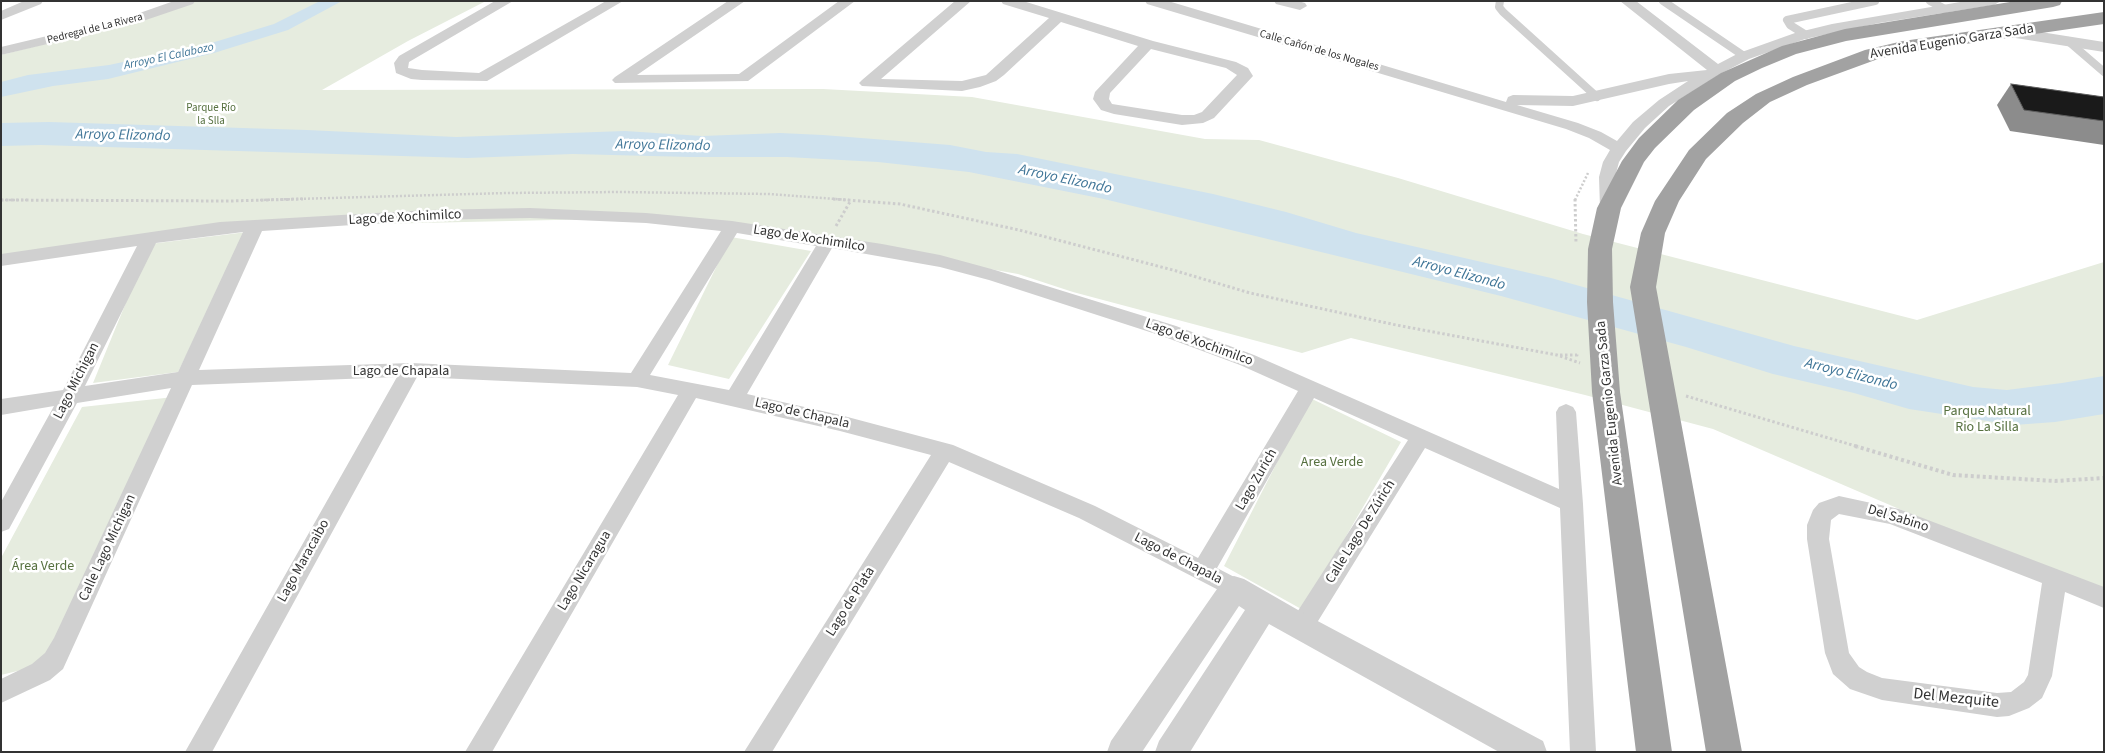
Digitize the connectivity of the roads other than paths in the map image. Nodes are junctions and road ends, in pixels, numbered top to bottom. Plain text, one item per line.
1 (36, 1) edge
2 (188, 1) edge
3 (506, 1) edge
4 (616, 1) edge
5 (738, 1) edge
6 (848, 1) edge
7 (964, 1) edge
8 (1008, 1) edge
9 (1152, 1) edge
10 (1281, 1) edge
11 (1493, 1) edge
12 (1627, 1) edge
13 (1663, 1) edge
14 (1876, 1) edge
15 (1930, 1) edge
16 (1994, 1) edge
17 (2053, 1) edge
18 (1500, 4) edge
19 (1300, 6) dead end
20 (1945, 9) junction
21 (1, 16) edge
22 (1059, 16) junction
23 (2100, 24) edge
24 (2009, 32) junction
25 (1806, 35) junction
26 (2068, 41) junction
27 (1148, 44) junction
28 (2104, 47) edge
29 (1, 51) edge
30 (1744, 56) junction
31 (1714, 72) junction
32 (2104, 72) edge
33 (1635, 88) junction
34 (1597, 98) junction
35 (1486, 100) junction
36 (1664, 103) junction
37 (1619, 148) junction
38 (1609, 208) junction
39 (255, 226) junction
40 (732, 227) junction
41 (150, 237) junction
42 (827, 242) junction
43 (1, 260) edge
44 (410, 370) junction
45 (186, 378) junction
46 (637, 380) junction
47 (1310, 388) junction
48 (691, 390) junction
49 (70, 396) junction
50 (734, 398) junction
51 (1, 407) edge
52 (1566, 412) dead end
53 (1421, 437) junction
54 (945, 452) junction
55 (1572, 504) junction
56 (1, 523) edge
57 (1204, 571) junction
58 (2055, 578) junction
59 (1234, 588) junction
60 (2104, 598) edge
61 (1264, 606) junction
62 (1301, 627) junction
63 (1836, 653) joint
64 (1, 692) edge
65 (198, 752) edge
66 (478, 752) edge
67 (757, 752) edge
68 (1123, 752) edge
69 (1171, 752) edge
70 (1531, 752) edge
71 (1583, 752) edge
72 (1654, 752) edge
73 (1724, 752) edge

1 - 21 street
2 - 29 street, Pedregal de La Rivera
3 - 4 street
5 - 6 street
7 - 22 street
8 - 22 street
9 - 35 street, Calle Cañón de los Nogales
10 - 19 street
11 - 18 lane
12 - 31 street
13 - 30 lane
14 - 25 lane
15 - 20 lane
16 - 20 street
17 - 38 highway, Avenida Eugenio Garza Sada
18 - 34 lane
20 - 25 street
22 - 27 street
23 - 24 highway, Avenida Eugenio Garza Sada
24 - 26 street
24 - 73 highway, Avenida Eugenio Garza Sada
25 - 30 street
26 - 28 street
26 - 32 lane
27 - 27 street
30 - 31 street
31 - 33 street, Calle Cañón de los Nogales
31 - 36 street
33 - 34 street, Calle Cañón de los Nogales
33 - 36 street
34 - 35 street, Calle Cañón de los Nogales
35 - 37 street, Calle Cañón de los Nogales
36 - 37 street
37 - 38 street
38 - 72 highway, Avenida Eugenio Garza Sada
39 - 40 street, Lago de Xochimilco
39 - 41 street, Lago de Xochimilco
39 - 45 street
40 - 42 street, Lago de Xochimilco
40 - 46 street
41 - 43 street, Lago de Xochimilco
41 - 49 street, Lago Michigan
42 - 47 street, Lago de Xochimilco
42 - 50 street
44 - 45 street, Lago de Chapala
44 - 46 street, Lago de Chapala
44 - 65 street, Lago Maracaibo
45 - 49 street, Lago de Chapala
45 - 64 street, Calle Lago Michigan
46 - 48 street, Lago de Chapala
47 - 53 street, Lago de Xochimilco
47 - 57 street, Lago Zurich
48 - 50 street, Lago de Chapala
48 - 66 street, Lago Nicaragua
49 - 51 street, Lago de Chapala
49 - 56 street, Lago Michigan
50 - 54 street, Lago de Chapala
52 - 55 street
53 - 55 street, Lago de Xochimilco
53 - 62 street, Calle Lago De Zúrich
54 - 57 street, Lago de Chapala
54 - 67 street, Lago de Plata
55 - 71 street
57 - 59 street, Lago de Chapala
58 - 60 street, Del Sabino
58 - 63 street, Del Mezquite
58 - 63 street, Del Sabino
59 - 61 street, Lago de Chapala
59 - 68 street
61 - 62 street, Lago de Chapala
61 - 69 street
62 - 70 street, Lago de Chapala

